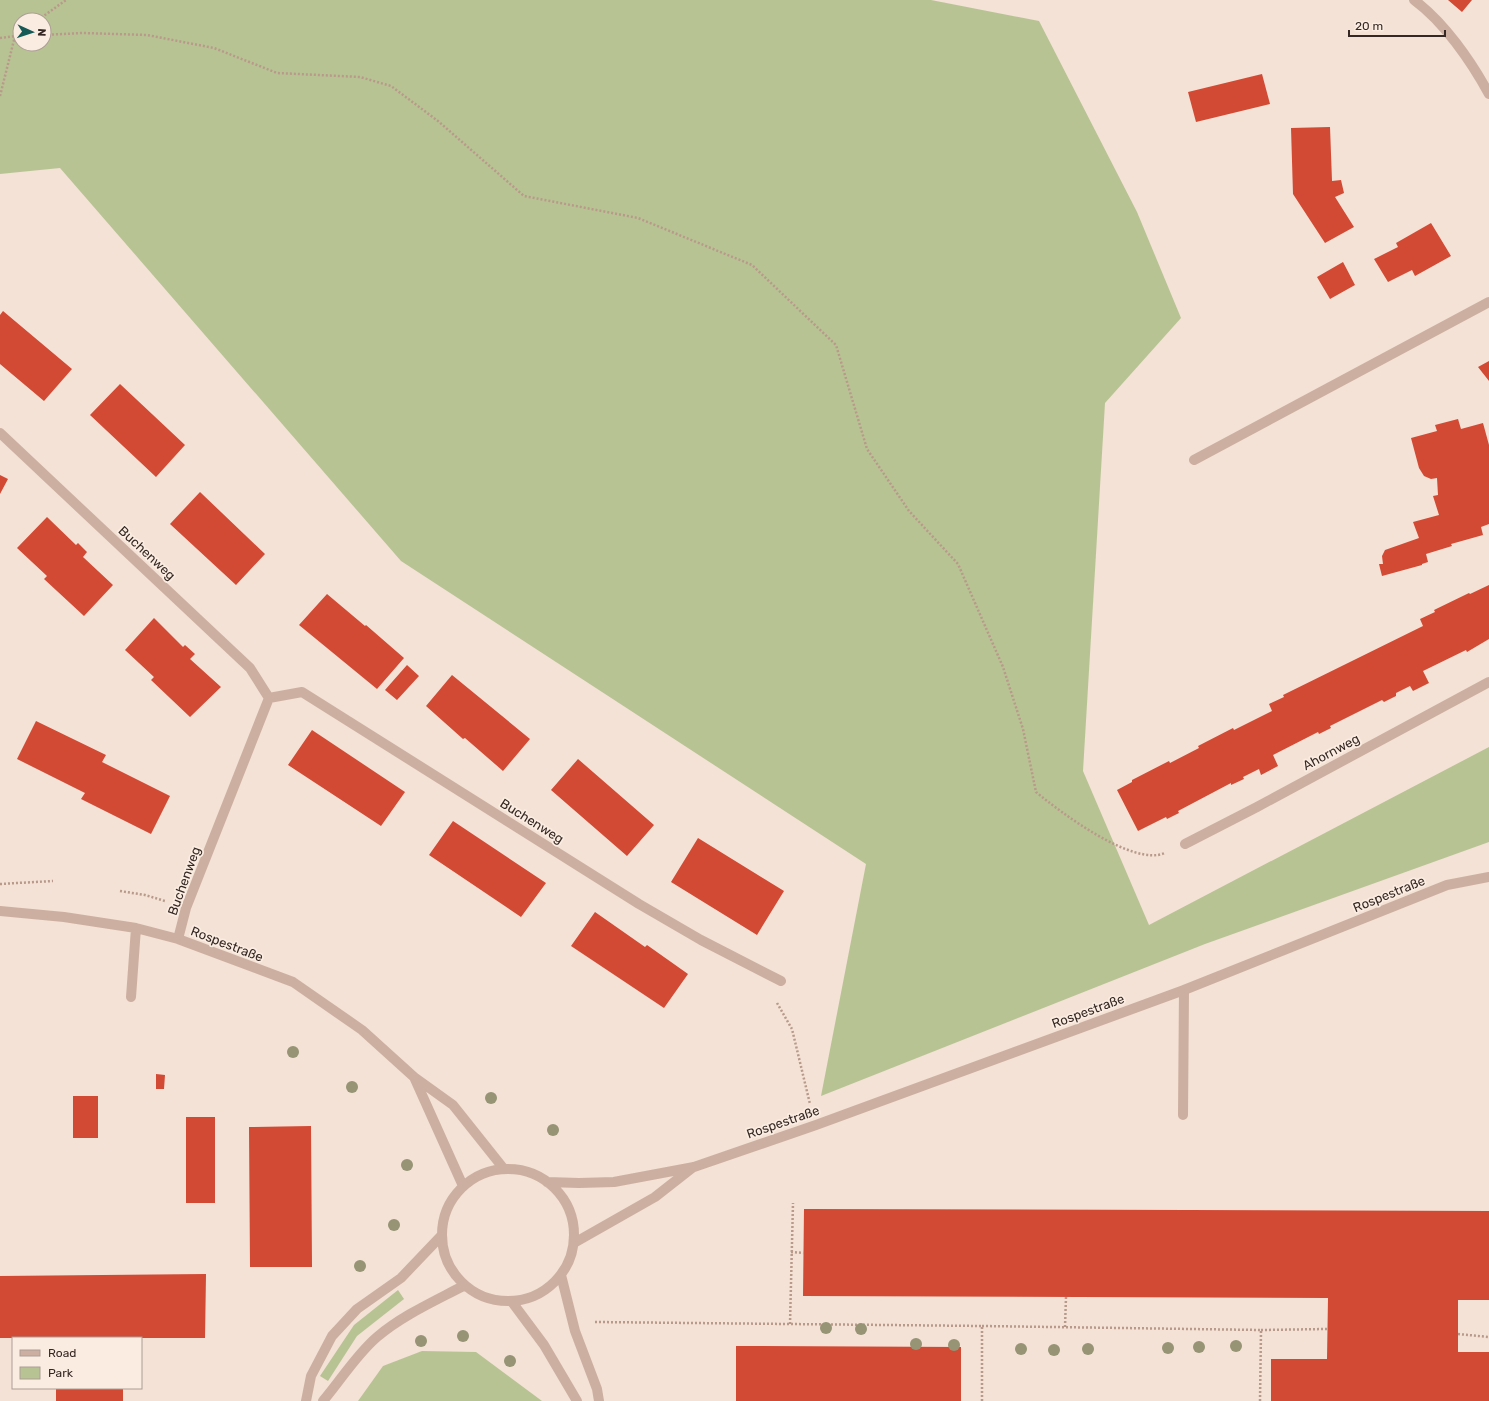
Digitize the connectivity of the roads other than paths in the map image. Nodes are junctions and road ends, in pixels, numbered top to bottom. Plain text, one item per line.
1 (1414, 0) edge
2 (1489, 94) edge
3 (1489, 302) edge
4 (0, 433) edge
5 (1194, 460) dead end
6 (1489, 682) edge
7 (269, 698) junction
8 (1185, 844) road end
9 (1489, 877) edge
10 (0, 910) edge
11 (136, 928) junction
12 (178, 939) junction
13 (781, 981) road end
14 (1184, 990) junction
15 (131, 997) dead end
16 (414, 1076) junction
17 (1183, 1114) dead end
18 (694, 1167) junction
19 (504, 1169) junction
20 (547, 1182) junction
21 (463, 1186) junction
22 (442, 1235) junction
23 (574, 1243) junction
24 (561, 1275) junction
25 (465, 1285) junction
26 (512, 1302) junction
27 (306, 1401) edge
28 (323, 1401) edge
29 (577, 1401) edge
30 (599, 1401) edge

1 - 2 street
3 - 5 street
4 - 7 street, Buchenweg
6 - 8 street, Ahornweg
7 - 12 street, Buchenweg
7 - 13 street, Buchenweg
9 - 14 street, Rospestraße
10 - 11 street, Rospestraße
11 - 12 street, Rospestraße
11 - 15 street
12 - 16 street, Rospestraße
14 - 17 street
14 - 18 street, Rospestraße
16 - 19 street, Rospestraße
16 - 21 street, Rospestraße
18 - 20 street, Rospestraße
18 - 23 street, Rospestraße
19 - 20 street, Rospestraße
19 - 21 street, Rospestraße
20 - 23 street, Rospestraße
21 - 22 street, Rospestraße
22 - 25 street, Rospestraße
22 - 27 street
23 - 24 street, Rospestraße
24 - 26 street, Rospestraße
24 - 30 street
25 - 26 street, Rospestraße
25 - 28 street
26 - 29 street

